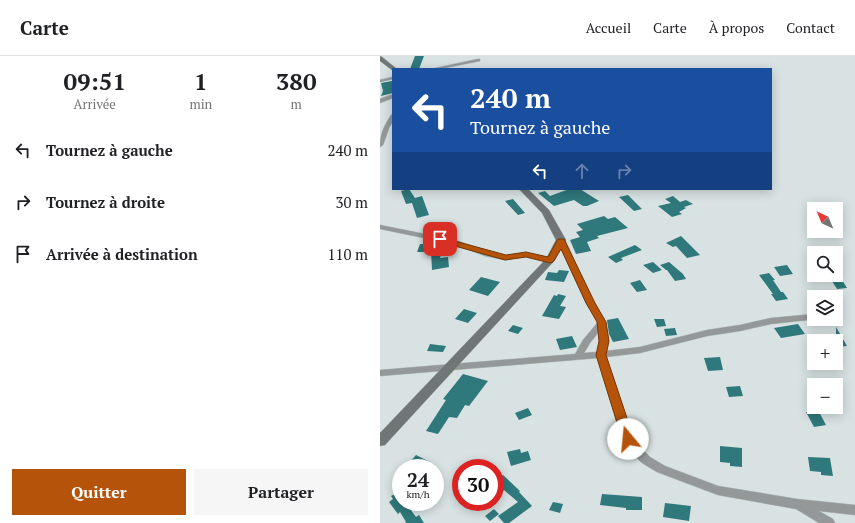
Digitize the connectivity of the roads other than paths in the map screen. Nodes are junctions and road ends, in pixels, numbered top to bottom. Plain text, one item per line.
1 (380, 58) edge
2 (478, 60) dead end
3 (393, 68) edge
4 (437, 68) edge
5 (392, 78) edge
6 (380, 81) edge
7 (392, 96) edge
8 (380, 101) edge
9 (392, 118) edge
10 (380, 145) edge
11 (524, 190) edge
12 (380, 227) edge
13 (561, 240) junction
14 (550, 260) junction
15 (807, 318) edge
16 (602, 322) junction
17 (601, 355) junction
18 (578, 357) junction
19 (448, 367) junction
20 (380, 373) edge
21 (380, 441) edge
22 (797, 504) junction
23 (855, 510) edge
24 (829, 523) edge

1 - 3 street
2 - 4 street
5 - 6 street
7 - 8 street
9 - 10 street
11 - 13 street
12 - 14 street
13 - 14 street
13 - 16 street
14 - 19 street
15 - 17 street
16 - 17 street
16 - 18 street
17 - 18 street
17 - 22 street
18 - 19 street
19 - 20 street
19 - 21 street
22 - 23 street
22 - 24 street

